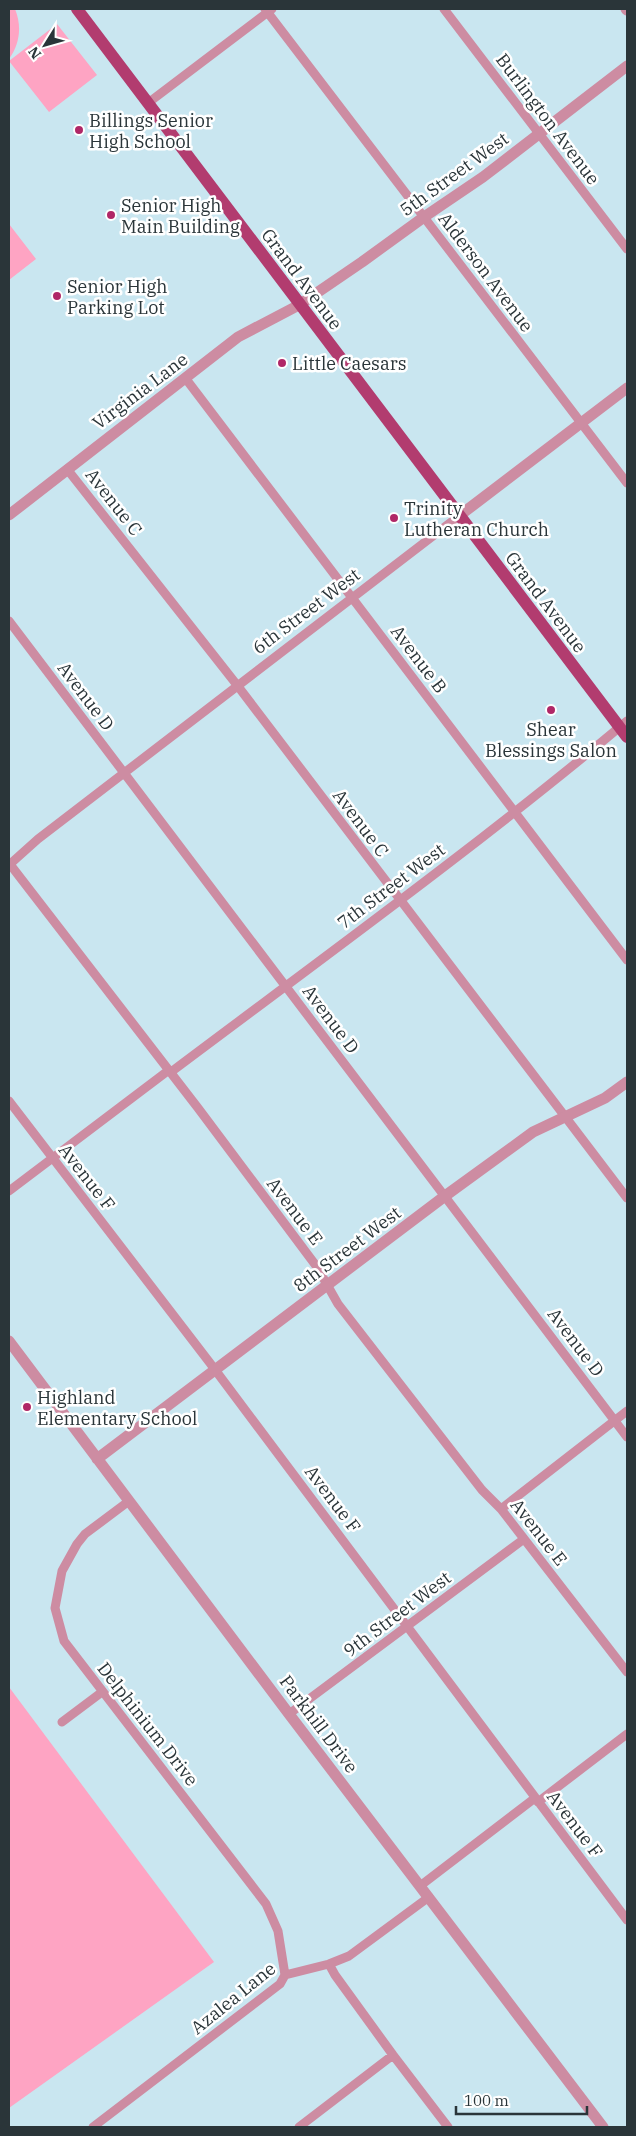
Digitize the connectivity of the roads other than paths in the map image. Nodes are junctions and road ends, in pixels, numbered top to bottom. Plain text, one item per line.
1 (77, 9) edge
2 (444, 9) edge
3 (268, 10) edge
4 (627, 66) edge
5 (148, 103) junction
6 (539, 134) junction
7 (424, 217) junction
8 (627, 250) edge
9 (299, 305) junction
10 (186, 379) junction
11 (627, 388) edge
12 (581, 422) junction
13 (67, 469) junction
14 (627, 483) edge
15 (9, 513) edge
16 (459, 516) junction
17 (352, 598) junction
18 (9, 621) edge
19 (238, 685) junction
20 (625, 729) edge
21 (124, 772) junction
22 (515, 812) junction
23 (9, 865) edge
24 (400, 901) junction
25 (627, 960) edge
26 (286, 986) junction
27 (170, 1071) junction
28 (627, 1082) edge
29 (9, 1101) edge
30 (565, 1116) junction
31 (52, 1158) junction
32 (9, 1191) edge
33 (445, 1196) junction
34 (627, 1198) edge
35 (327, 1286) junction
36 (9, 1341) edge
37 (216, 1370) junction
38 (627, 1411) edge
39 (615, 1421) junction
40 (627, 1437) edge
41 (98, 1459) junction
42 (129, 1501) junction
43 (501, 1509) junction
44 (524, 1539) junction
45 (408, 1626) junction
46 (627, 1672) edge
47 (102, 1692) junction
48 (289, 1714) junction
49 (62, 1722) dead end
50 (627, 1734) edge
51 (537, 1800) junction
52 (420, 1886) junction
53 (429, 1897) junction
54 (627, 1920) edge
55 (329, 1964) junction
56 (285, 1974) junction
57 (393, 2055) junction
58 (93, 2127) edge
59 (299, 2127) edge
60 (448, 2127) edge
61 (603, 2127) edge

1 - 5 main road, Grand Avenue
2 - 6 street, Burlington Avenue
3 - 5 street
3 - 7 street, Alderson Avenue
4 - 6 street, 5th Street West
5 - 9 main road, Grand Avenue
6 - 7 street, 5th Street West
6 - 8 street, Burlington Avenue
7 - 9 street, 5th Street West
7 - 12 street, Alderson Avenue
9 - 10 street, Virginia Lane
9 - 16 main road, Grand Avenue
10 - 13 street, Virginia Lane
10 - 17 street, Avenue B
11 - 12 street, 6th Street West
12 - 14 street, Alderson Avenue
12 - 16 street, 6th Street West
13 - 15 street, Virginia Lane
13 - 19 street, Avenue C
16 - 17 street, 6th Street West
16 - 20 main road, Grand Avenue
17 - 19 street, 6th Street West
17 - 22 street, Avenue B
18 - 21 street, Avenue D
19 - 21 street, 6th Street West
19 - 24 street, Avenue C
20 - 22 street, 7th Street West
21 - 23 street, 6th Street West
21 - 26 street, Avenue D
22 - 24 street, 7th Street West
22 - 25 street, Avenue B
23 - 27 street, Avenue E
24 - 26 street, 7th Street West
24 - 30 street, Avenue C
26 - 27 street, 7th Street West
26 - 33 street, Avenue D
27 - 31 street, 7th Street West
27 - 35 street, Avenue E
28 - 30 street, 8th Street West
29 - 31 street, Avenue F
30 - 33 street, 8th Street West
30 - 34 street, Avenue C
31 - 32 street, 7th Street West
31 - 37 street, Avenue F
33 - 35 street, 8th Street West
33 - 39 street, Avenue D
35 - 37 street, 8th Street West
35 - 43 street, Avenue E
36 - 41 street, Parkhill Drive
37 - 41 street, 8th Street West
37 - 45 street, Avenue F
38 - 39 street
39 - 40 street, Avenue D
39 - 43 street
41 - 42 street, Parkhill Drive
42 - 47 street, Delphinium Drive
42 - 48 street, Parkhill Drive
43 - 44 street, Avenue E
44 - 45 street, 9th Street West
44 - 46 street, Avenue E
45 - 48 street, 9th Street West
45 - 51 street, Avenue F
47 - 49 street
47 - 56 street, Delphinium Drive
48 - 52 street, Parkhill Drive
50 - 51 street
51 - 52 street
51 - 54 street, Avenue F
52 - 53 street, Parkhill Drive
53 - 55 street, Azalea Lane
53 - 61 street, Parkhill Drive
55 - 56 street, Azalea Lane
55 - 57 street
56 - 58 street, Azalea Lane
57 - 59 street
57 - 60 street

